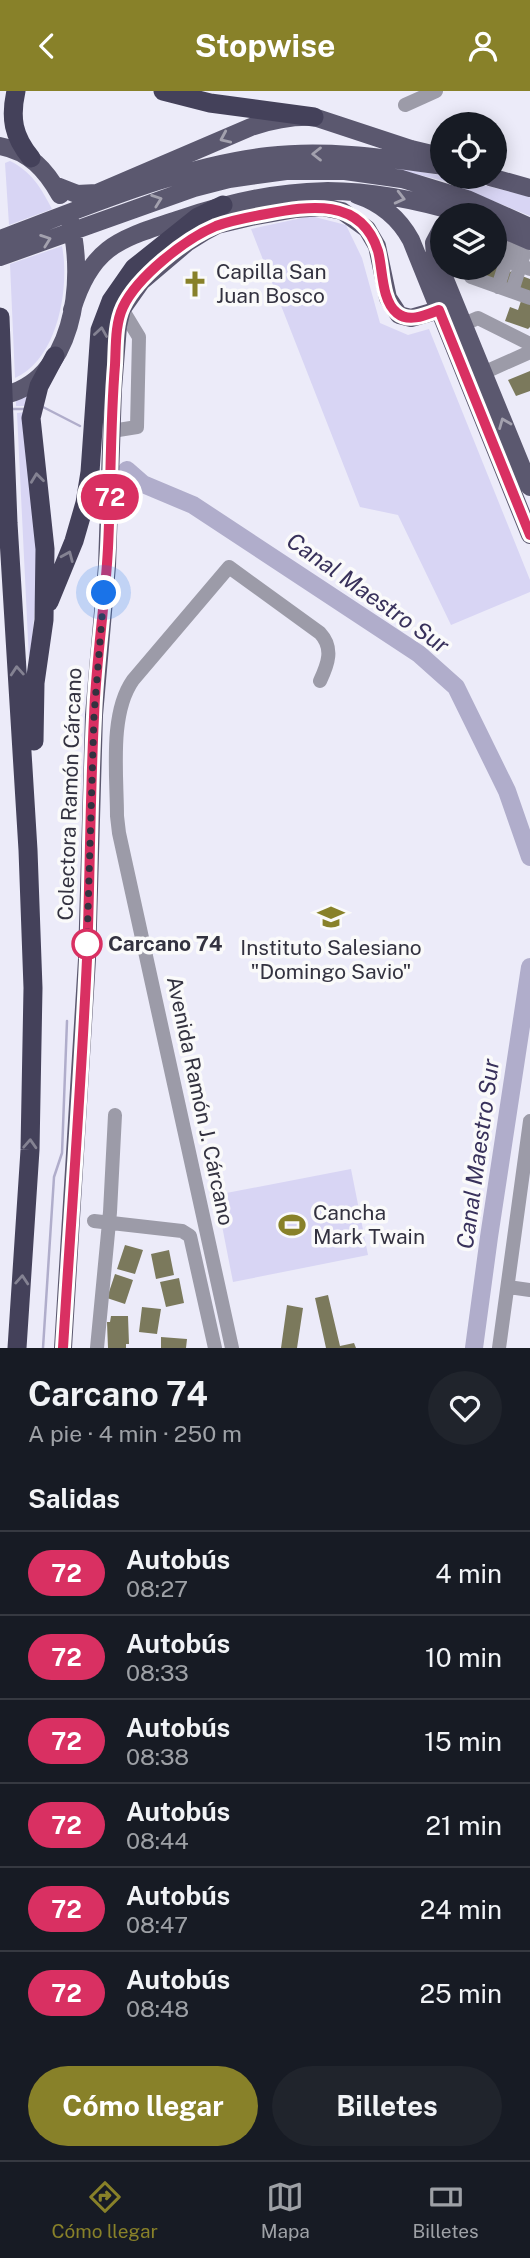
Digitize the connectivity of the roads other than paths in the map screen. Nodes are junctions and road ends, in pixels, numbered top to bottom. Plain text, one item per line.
1 (16, 91) edge
2 (163, 91) edge
3 (413, 91) edge
4 (436, 91) edge
5 (314, 117) junction
6 (0, 146) edge
7 (430, 154) edge
8 (31, 158) junction
9 (430, 164) edge
10 (507, 176) edge
11 (507, 182) edge
12 (54, 185) junction
13 (527, 187) edge
14 (333, 191) junction
15 (223, 205) junction
16 (430, 206) edge
17 (92, 215) junction
18 (0, 239) edge
19 (512, 248) edge
20 (0, 257) edge
21 (446, 280) edge
22 (449, 280) edge
23 (474, 280) edge
24 (502, 283) edge
25 (122, 309) junction
26 (72, 310) junction
27 (439, 310) junction
28 (0, 317) edge
29 (471, 321) junction
30 (530, 344) edge
31 (530, 352) edge
32 (55, 356) junction
33 (484, 373) junction
34 (0, 396) edge
35 (112, 431) junction
36 (530, 487) edge
37 (530, 535) edge
38 (44, 620) junction
39 (320, 681) dead end
40 (91, 815) junction
41 (117, 816) junction
42 (32, 935) junction
43 (115, 1115) dead end
44 (530, 1124) edge
45 (524, 1207) edge
46 (101, 1222) junction
47 (508, 1287) junction
48 (530, 1290) edge
49 (17, 1348) edge
50 (63, 1348) edge
51 (97, 1348) edge
52 (215, 1348) edge
53 (232, 1348) edge
54 (499, 1348) edge

1 - 8 highway
2 - 5 highway
3 - 4 street
5 - 7 main road
5 -> 12 main road
6 - 8 main road
8 - 12 main road
9 -> 17 main road
10 - 13 main road
11 - 13 main road
12 - 26 main road
14 - 15 main road
14 -> 16 main road
14 - 27 main road
15 - 26 main road
38 -> 15 highway
17 - 18 main road
17 -> 19 main road
20 -> 17 main road
19 - 24 street
21 - 27 main road
22 - 29 main road
23 - 24 street
25 - 27 main road, Colectora Ramón Cárcano
25 - 35 main road, Colectora Ramón Cárcano
25 - 35 street
26 - 32 main road
27 - 37 main road
42 -> 28 highway
29 - 30 street
29 - 33 main road
31 - 33 street
32 - 34 main road
38 -> 32 highway
36 -> 33 main road
35 - 40 main road, Colectora Ramón Cárcano
38 - 42 highway
39 - 41 street, Avenida Ramón J. Cárcano
40 - 41 street
40 - 50 main road, Colectora Ramón Cárcano
41 - 53 street, Avenida Ramón J. Cárcano
49 -> 42 highway
43 - 46 street
44 - 45 street
45 - 47 street
46 - 51 street
46 - 52 street
47 - 48 street
47 - 54 street

